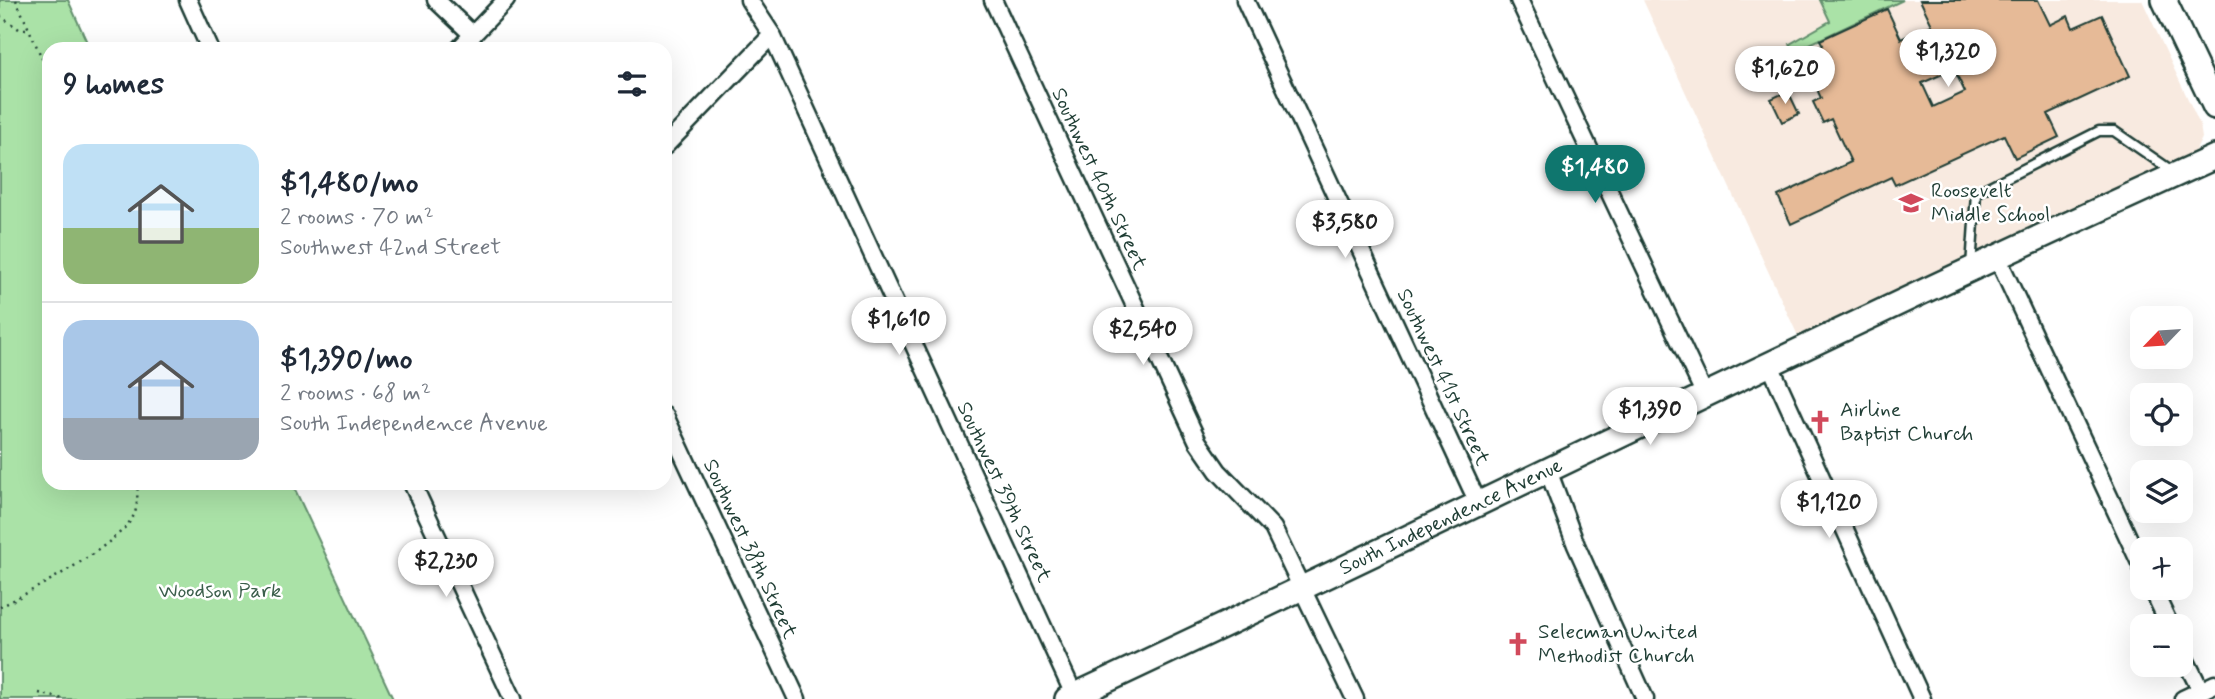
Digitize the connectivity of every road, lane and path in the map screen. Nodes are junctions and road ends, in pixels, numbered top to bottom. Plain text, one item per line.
1 (16, 0) edge
2 (187, 0) edge
3 (436, 0) edge
4 (506, 0) edge
5 (749, 0) edge
6 (993, 0) edge
7 (1245, 0) edge
8 (1519, 0) edge
9 (2164, 0) edge
10 (0, 16) edge
11 (29, 29) junction
12 (473, 35) junction
13 (772, 35) junction
14 (207, 42) edge
15 (466, 42) edge
16 (42, 58) edge
17 (2215, 107) edge
18 (672, 139) edge
19 (2215, 157) edge
20 (2177, 174) junction
21 (1998, 259) junction
22 (1970, 271) junction
23 (1770, 365) junction
24 (1704, 395) junction
25 (672, 431) edge
26 (1549, 472) junction
27 (137, 490) edge
28 (415, 490) edge
29 (1479, 505) junction
30 (2130, 540) edge
31 (1303, 588) junction
32 (0, 607) edge
33 (2193, 667) edge
34 (2208, 688) edge
35 (40, 693) dead end
36 (1073, 698) edge
37 (63, 699) edge
38 (513, 699) edge
39 (797, 699) edge
40 (1355, 699) edge
41 (1645, 699) edge
42 (1922, 699) edge
43 (2183, 699) edge

1 - 11 path
2 - 14 street
3 - 12 street
4 - 12 street
5 - 13 street, Southwest 39th Street
6 - 31 street, Southwest 40th Street
7 - 29 street, Southwest 41st Street
8 - 24 street
9 - 17 street
10 - 11 path
11 - 16 path
12 - 15 street
13 - 18 street
13 - 36 street, Southwest 39th Street
19 - 20 street, South Independence Avenue
20 - 21 street, South Independence Avenue
20 - 22 lane
21 - 22 street, South Independence Avenue
21 - 30 street
22 - 23 street, South Independence Avenue
23 - 24 street, South Independence Avenue
23 - 42 street
24 - 26 street, South Independence Avenue
25 - 39 street, Southwest 38th Street
26 - 29 street, South Independence Avenue
26 - 41 street
27 - 32 path
28 - 38 street
29 - 31 street, South Independence Avenue
31 - 36 street, South Independence Avenue
31 - 40 street, Southwest 40th Street
33 - 34 street
34 - 43 street
35 - 37 path

